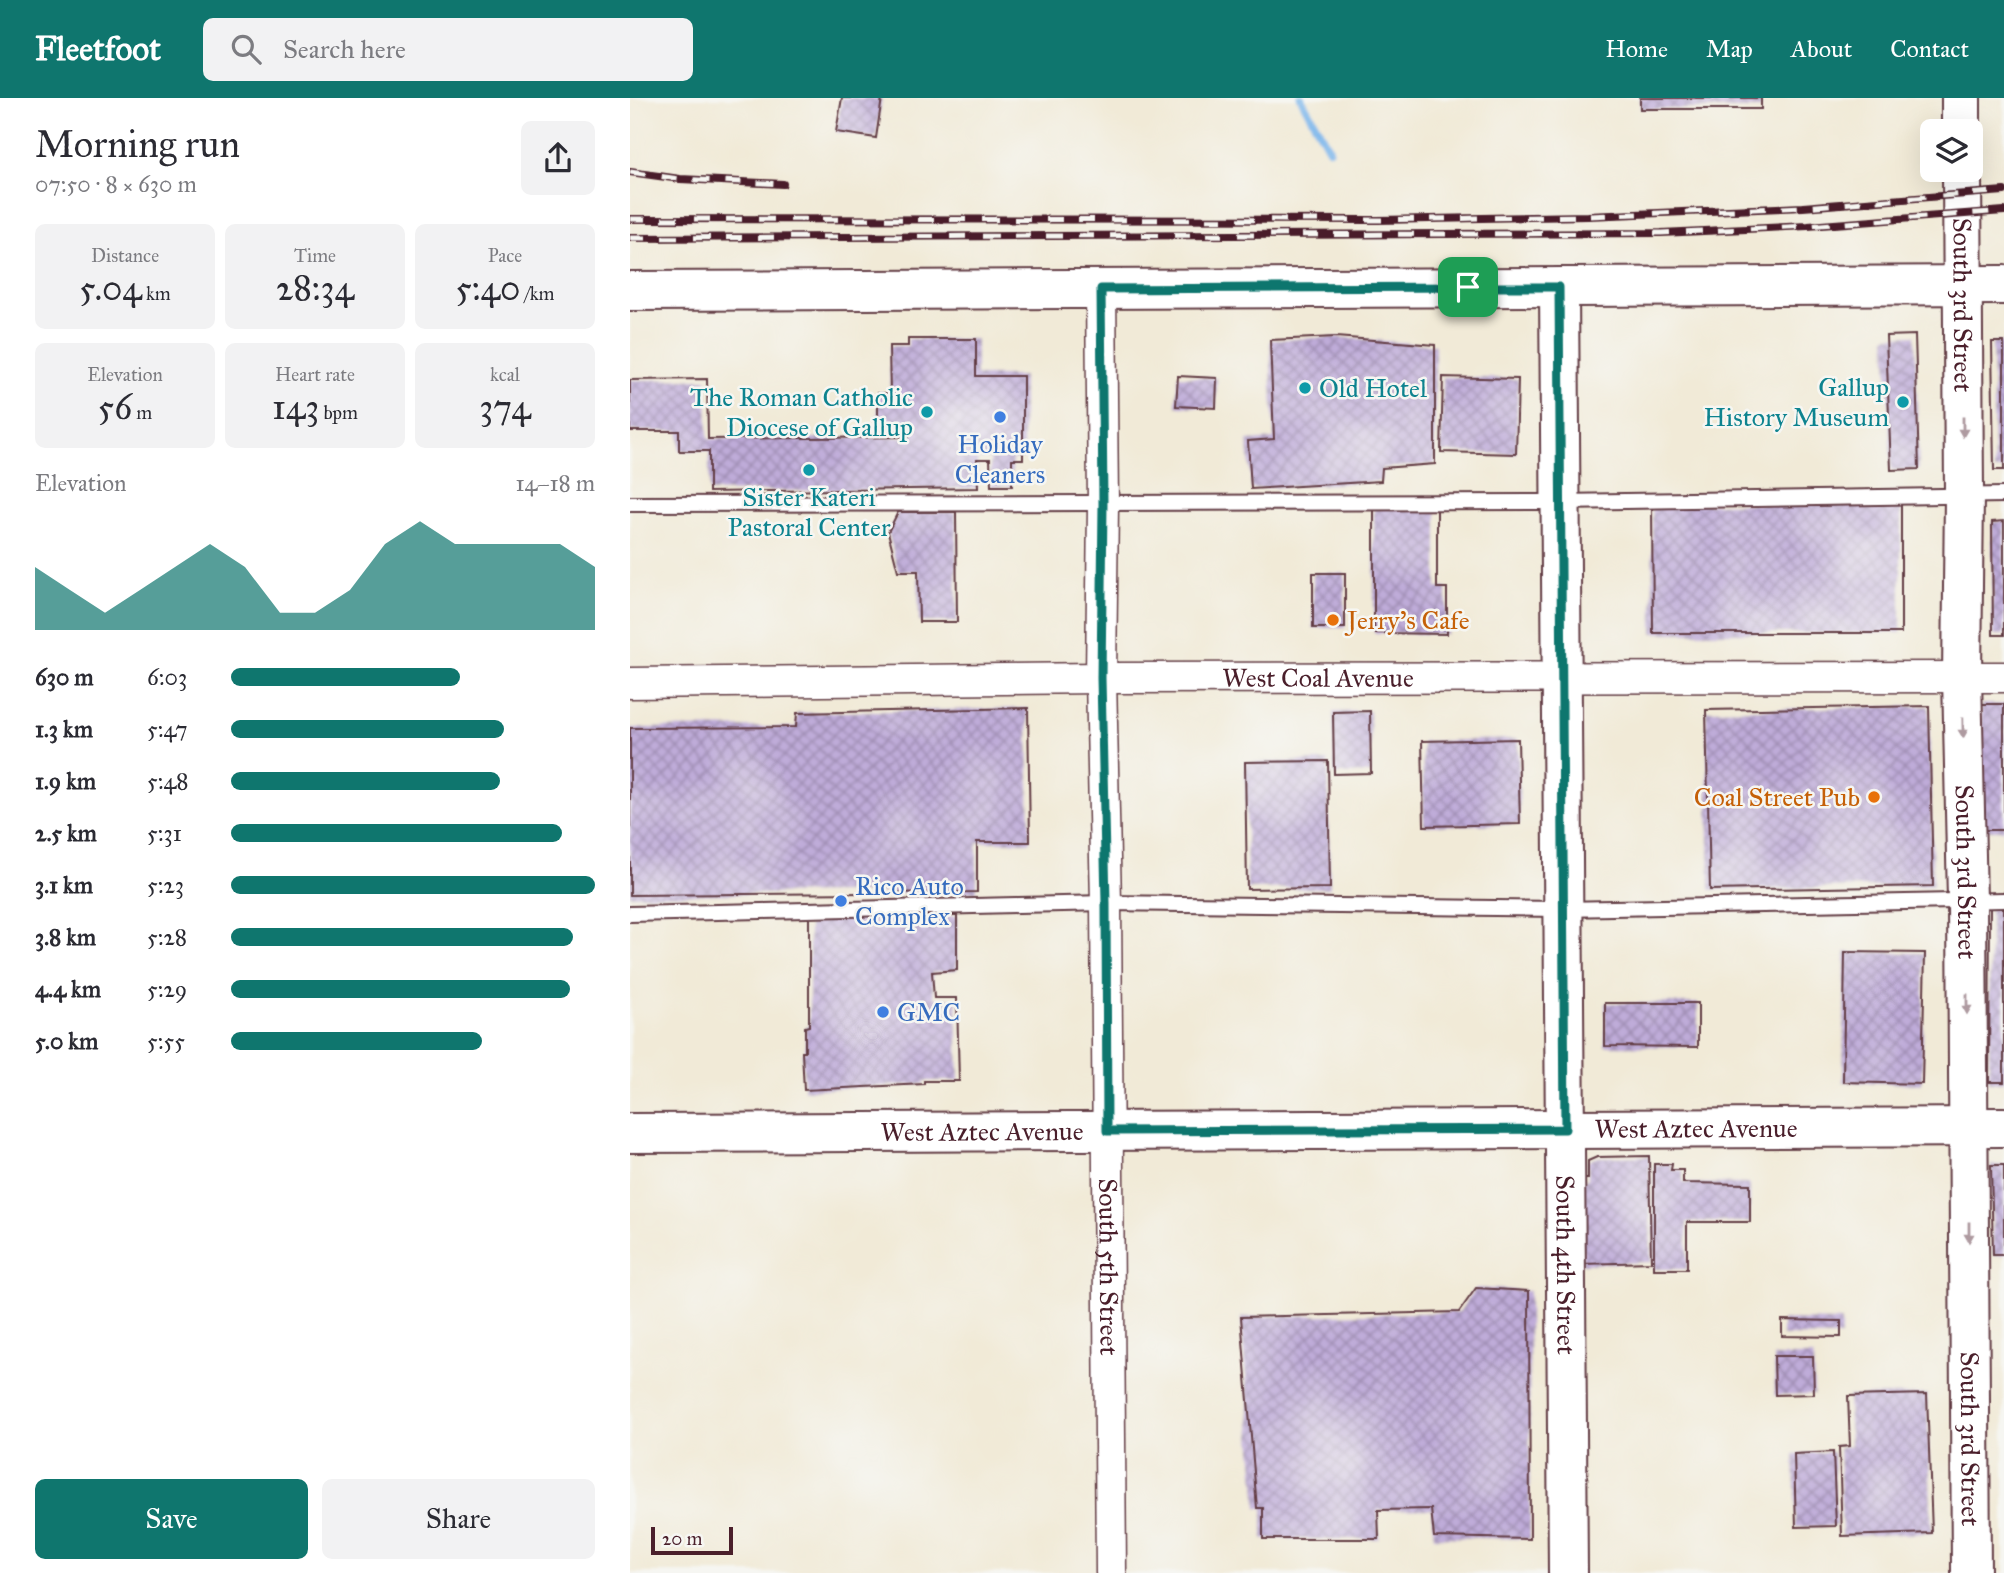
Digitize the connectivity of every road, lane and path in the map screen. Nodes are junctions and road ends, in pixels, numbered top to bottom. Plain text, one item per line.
1 (1961, 98) edge
2 (1961, 119) edge
3 (1962, 182) edge
4 (1962, 285) junction
5 (2004, 285) edge
6 (1559, 287) junction
7 (1101, 289) junction
8 (630, 290) edge
9 (1964, 495) junction
10 (2004, 495) edge
11 (1560, 502) junction
12 (1103, 504) junction
13 (630, 505) edge
14 (1962, 677) junction
15 (2004, 677) edge
16 (1101, 678) junction
17 (1562, 678) junction
18 (630, 683) edge
19 (1985, 900) edge
20 (1106, 903) junction
21 (1563, 909) junction
22 (630, 914) edge
23 (1986, 1127) edge
24 (1565, 1129) junction
25 (1107, 1131) junction
26 (630, 1132) edge
27 (1111, 1573) edge
28 (1568, 1573) edge
29 (1971, 1573) edge

1 - 2 main road
3 - 4 main road, South 3rd Street
4 - 5 main road
4 - 6 main road
4 -> 9 main road, South 3rd Street
6 - 7 main road
6 - 11 main road, South 4th Street
7 - 8 main road
7 - 12 street, South 5th Street
9 - 10 lane
9 - 11 lane
9 - 14 main road, South 3rd Street
11 - 12 lane
11 - 17 main road, South 4th Street
12 - 13 lane
12 - 16 street, South 5th Street
14 - 15 street, West Coal Avenue
14 - 17 street, West Coal Avenue
14 -> 19 main road, South 3rd Street
16 - 17 street, West Coal Avenue
16 - 18 street, West Coal Avenue
16 - 20 street, South 5th Street
17 - 21 main road, South 4th Street
19 - 21 lane
19 -> 23 main road, South 3rd Street
20 - 21 lane
20 - 22 lane
20 - 25 street, South 5th Street
21 - 24 main road, South 4th Street
23 - 24 main road, West Aztec Avenue
23 -> 29 main road, South 3rd Street
24 - 25 main road, West Aztec Avenue
24 - 28 main road, South 4th Street
25 - 26 main road, West Aztec Avenue
25 - 27 street, South 5th Street

